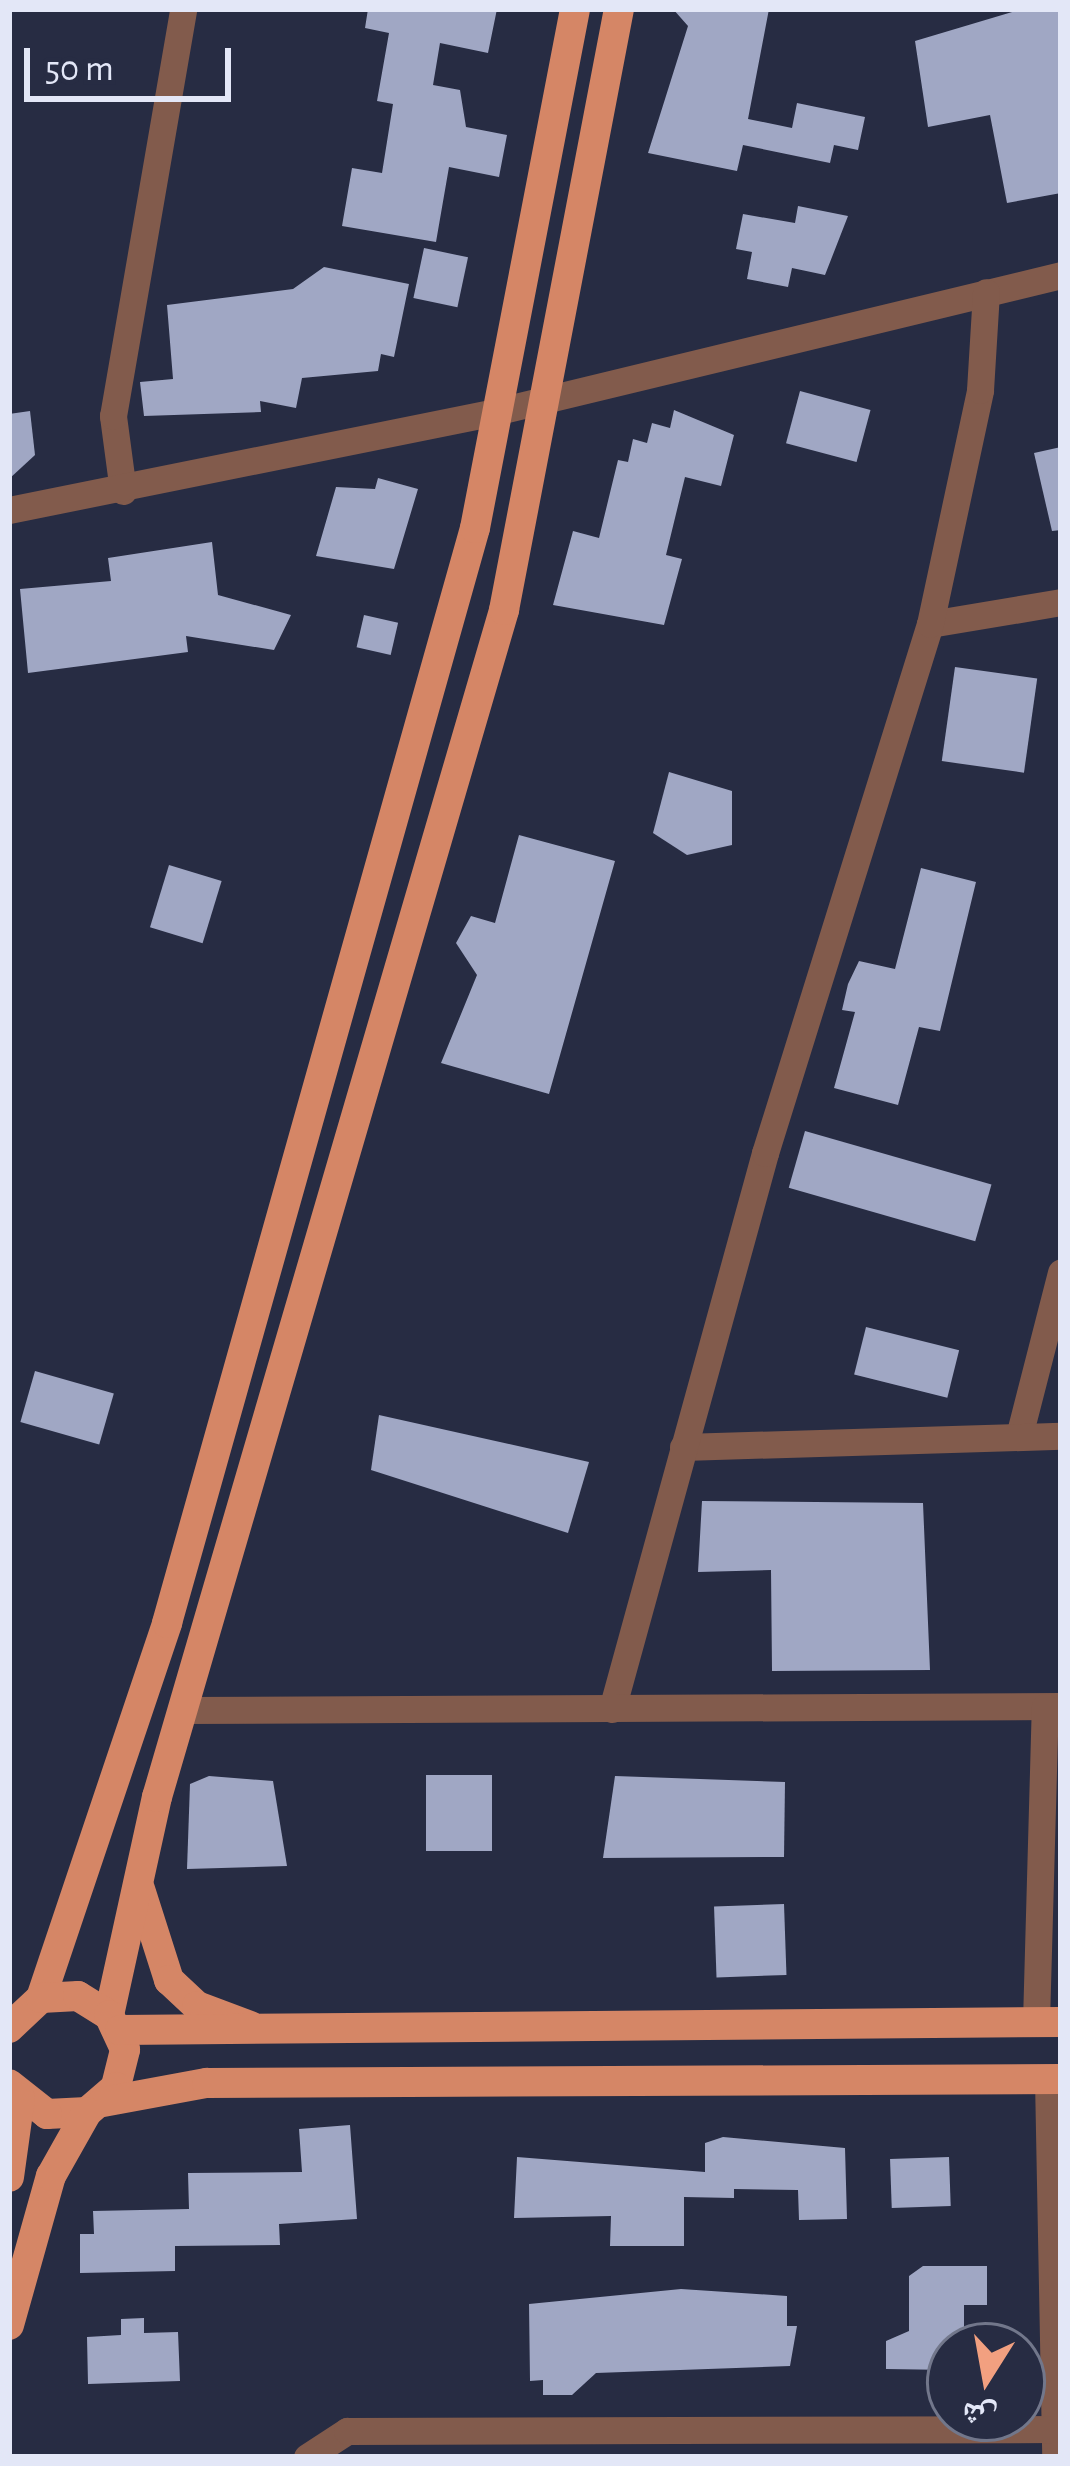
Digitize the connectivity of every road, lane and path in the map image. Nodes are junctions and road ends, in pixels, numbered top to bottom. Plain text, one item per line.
1 (183, 9) edge
2 (574, 9) edge
3 (619, 9) edge
4 (1061, 275) edge
5 (986, 292) junction
6 (549, 396) junction
7 (499, 411) junction
8 (123, 491) junction
9 (9, 510) edge
10 (1061, 602) edge
11 (930, 624) junction
12 (1061, 1272) edge
13 (1018, 1436) junction
14 (1061, 1436) edge
15 (683, 1447) junction
16 (1053, 1707) edge
17 (612, 1709) junction
18 (184, 1710) junction
19 (138, 1867) junction
20 (21, 2012) edge
21 (1048, 2022) edge
22 (114, 2023) junction
23 (279, 2032) junction
24 (1055, 2079) edge
25 (13, 2091) edge
26 (95, 2107) junction
27 (9, 2176) edge
28 (9, 2325) edge
29 (1055, 2443) edge
30 (747, 2445) edge
31 (307, 2457) edge

1 - 8 street
2 - 7 main road
3 - 6 main road
4 - 5 street
5 - 6 street
5 - 11 street
6 - 7 street
6 - 18 main road
7 - 8 street
7 - 20 main road
8 - 9 street
10 - 11 street
11 - 15 street
12 - 13 street
13 - 14 street
13 - 15 street
15 - 17 street
16 - 17 street
16 - 21 street
17 - 18 street
18 - 19 main road
19 - 22 main road
19 - 23 main road
20 - 22 main road
21 - 23 main road
22 - 23 main road
22 - 26 main road
24 - 26 main road
24 - 29 street
25 - 26 main road
25 - 27 main road
26 - 28 main road
29 - 30 street
30 - 31 street

